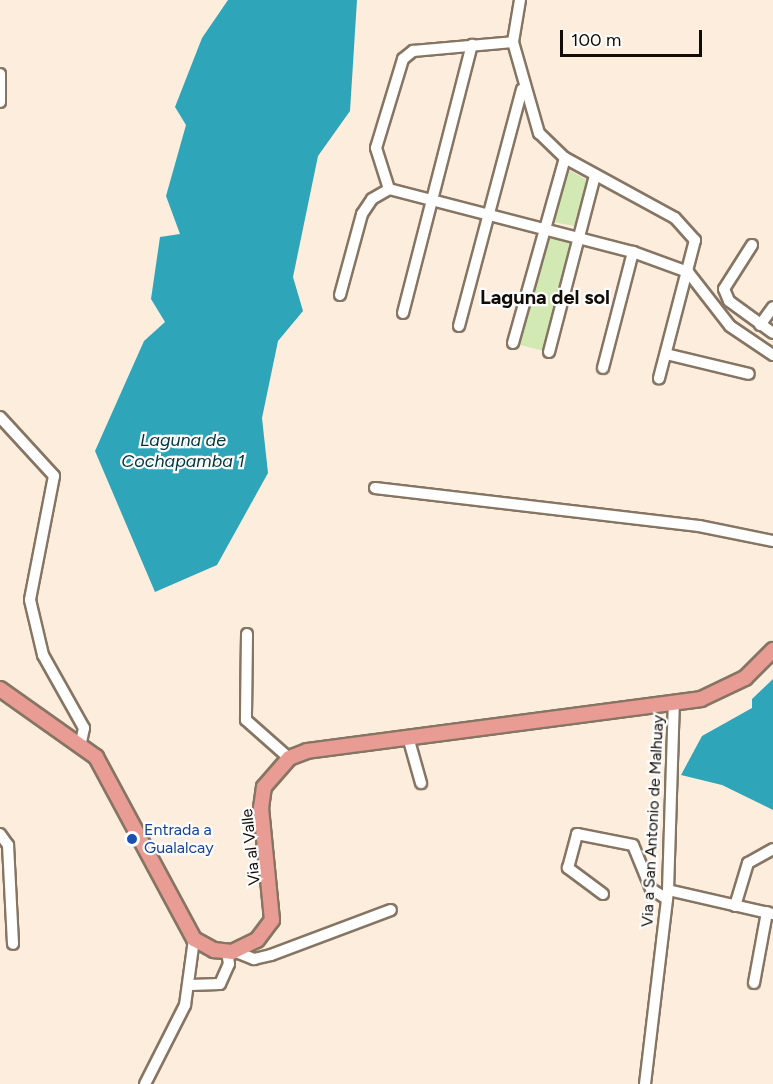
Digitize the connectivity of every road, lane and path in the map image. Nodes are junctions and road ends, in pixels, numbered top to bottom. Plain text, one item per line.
1 (520, 0) edge
2 (513, 42) junction
3 (472, 45) junction
4 (0, 74) edge
5 (522, 88) junction
6 (0, 102) edge
7 (565, 158) junction
8 (595, 174) junction
9 (389, 189) junction
10 (431, 200) junction
11 (488, 214) junction
12 (542, 228) junction
13 (578, 238) junction
14 (752, 245) dead end
15 (633, 252) junction
16 (688, 272) junction
17 (340, 295) dead end
18 (773, 306) edge
19 (403, 313) dead end
20 (760, 325) junction
21 (459, 326) dead end
22 (773, 333) edge
23 (513, 343) dead end
24 (549, 352) dead end
25 (666, 354) junction
26 (773, 355) edge
27 (603, 368) dead end
28 (748, 374) dead end
29 (659, 378) dead end
30 (0, 417) edge
31 (375, 488) dead end
32 (773, 541) edge
33 (247, 634) dead end
34 (773, 650) edge
35 (0, 690) edge
36 (674, 702) junction
37 (408, 737) junction
38 (81, 742) junction
39 (290, 758) junction
40 (421, 783) dead end
41 (0, 834) edge
42 (773, 849) edge
43 (603, 894) dead end
44 (668, 895) junction
45 (735, 906) junction
46 (391, 910) dead end
47 (770, 913) edge
48 (194, 939) junction
49 (13, 944) dead end
50 (230, 951) junction
51 (754, 983) dead end
52 (190, 986) junction
53 (145, 1084) edge
54 (645, 1084) edge

1 - 2 street
2 - 3 street
2 - 5 street
3 - 9 street
3 - 10 street
4 - 6 street
5 - 7 street
5 - 11 street
7 - 8 street
7 - 12 street
8 - 13 street
8 - 16 street
9 - 10 street
9 - 17 street
10 - 11 street
10 - 19 street
11 - 12 street
11 - 21 street
12 - 13 street
12 - 23 street
13 - 15 street
13 - 24 street
14 - 20 street
15 - 16 street
15 - 27 street
16 - 25 street
16 - 26 street
18 - 20 street
20 - 22 street
25 - 28 street
25 - 29 street
30 - 38 street
31 - 32 street
33 - 39 street
34 - 36 main road
35 - 38 main road
36 - 37 main road
36 - 44 street, Via a San Antonio de Malhuay
37 - 39 main road
37 - 40 street
38 - 48 main road
39 - 50 main road, Via al Valle
41 - 49 street
42 - 45 street
43 - 44 street
44 - 45 street
44 - 54 street, Via a San Antonio de Malhuay
45 - 47 street
46 - 50 street
47 - 51 street
48 - 50 main road
48 - 52 street
50 - 52 street
52 - 53 street

